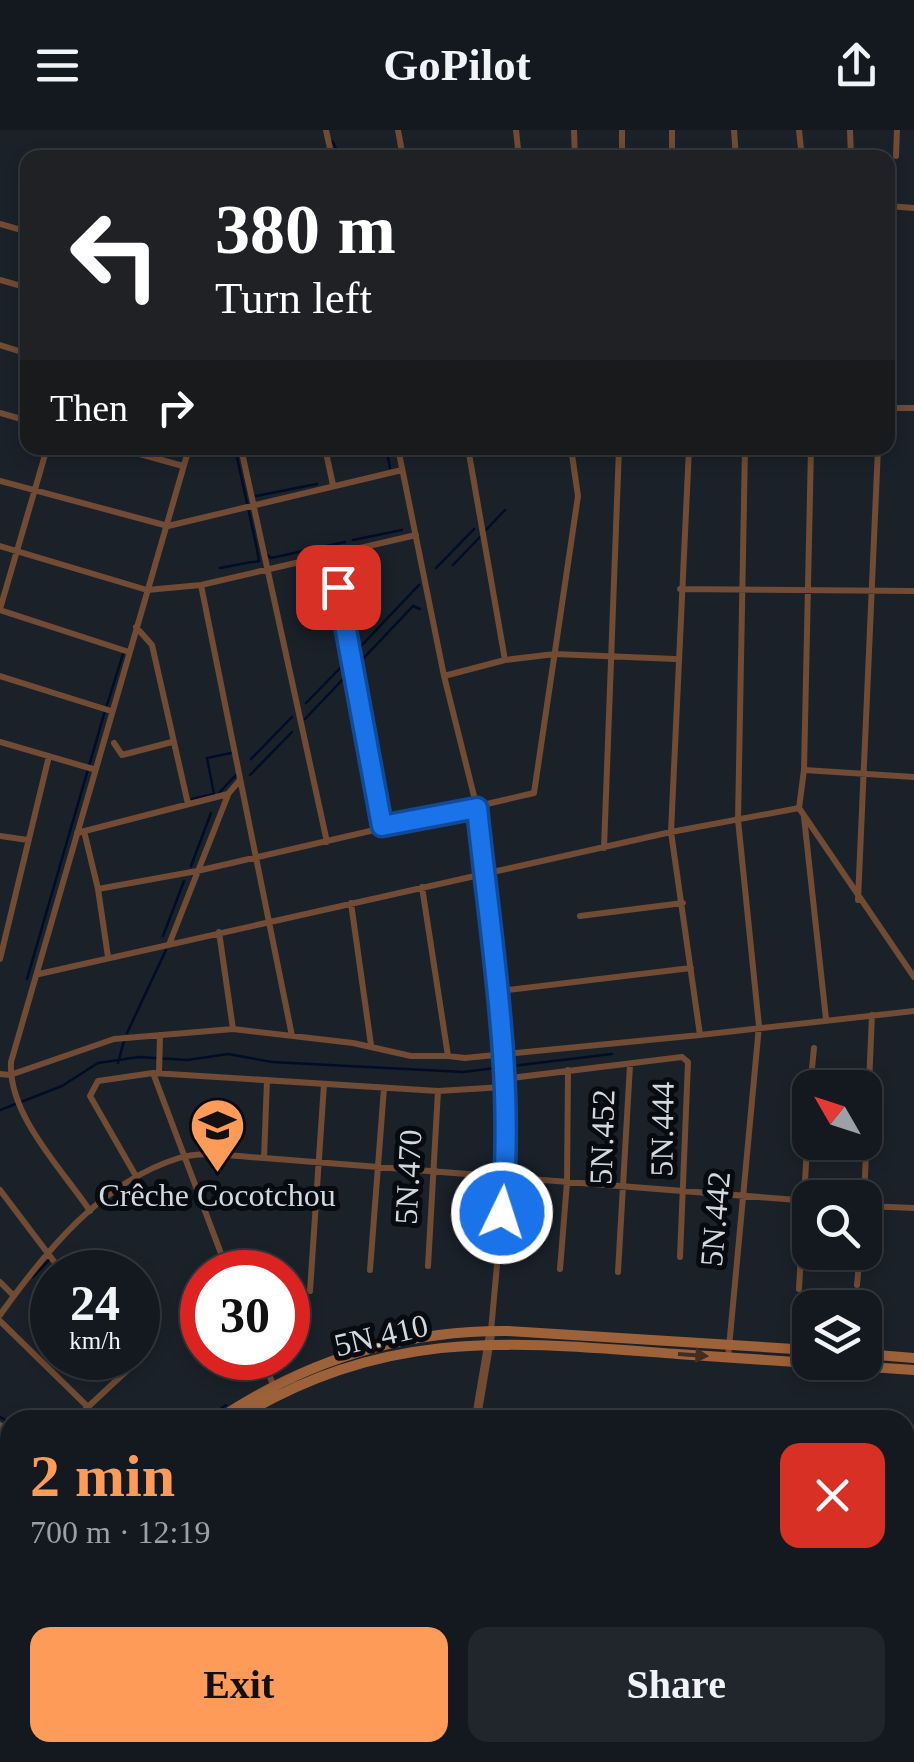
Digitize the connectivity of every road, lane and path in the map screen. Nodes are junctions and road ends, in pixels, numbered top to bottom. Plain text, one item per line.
1 (897, 130) edge
2 (896, 156) dead end
3 (46, 455) edge
4 (143, 455) edge
5 (186, 455) edge
6 (243, 455) edge
7 (327, 455) edge
8 (399, 455) edge
9 (469, 455) edge
10 (572, 455) edge
11 (620, 455) edge
12 (689, 455) edge
13 (745, 455) edge
14 (812, 455) edge
15 (878, 455) edge
16 (183, 466) junction
17 (402, 470) junction
18 (0, 480) edge
19 (333, 485) junction
20 (38, 491) junction
21 (254, 504) junction
22 (168, 526) junction
23 (416, 535) junction
24 (0, 546) edge
25 (18, 551) junction
26 (331, 555) junction
27 (266, 567) junction
28 (201, 585) junction
29 (680, 588) junction
30 (147, 590) junction
31 (740, 590) junction
32 (872, 591) junction
33 (914, 591) edge
34 (806, 592) junction
35 (0, 609) edge
36 (136, 628) junction
37 (129, 652) junction
38 (556, 654) junction
39 (609, 658) junction
40 (505, 660) junction
41 (676, 660) junction
42 (0, 676) edge
43 (444, 676) junction
44 (111, 711) junction
45 (0, 742) edge
46 (172, 742) junction
47 (114, 743) dead end
48 (49, 756) junction
49 (93, 769) junction
50 (804, 770) junction
51 (862, 772) junction
52 (914, 777) edge
53 (241, 779) junction
54 (228, 794) junction
55 (188, 804) junction
56 (477, 808) junction
57 (802, 812) junction
58 (738, 820) junction
59 (382, 826) junction
60 (80, 832) junction
61 (670, 832) junction
62 (0, 836) edge
63 (29, 840) junction
64 (327, 842) junction
65 (604, 848) junction
66 (257, 858) junction
67 (197, 871) junction
68 (484, 874) junction
69 (422, 887) junction
70 (98, 889) junction
71 (858, 900) junction
72 (351, 903) junction
73 (684, 903) junction
74 (580, 916) dead end
75 (270, 921) junction
76 (219, 932) junction
77 (170, 942) junction
78 (0, 956) edge
79 (108, 957) junction
80 (691, 968) junction
81 (39, 974) junction
82 (914, 977) edge
83 (500, 990) junction
84 (914, 1011) edge
85 (872, 1014) junction
86 (826, 1019) junction
87 (759, 1026) junction
88 (233, 1028) junction
89 (160, 1035) junction
90 (700, 1035) junction
91 (292, 1036) junction
92 (371, 1046) junction
93 (814, 1048) dead end
94 (502, 1054) junction
95 (448, 1056) junction
96 (630, 1065) junction
97 (568, 1070) junction
98 (812, 1070) edge
99 (156, 1073) junction
100 (0, 1074) edge
101 (11, 1079) junction
102 (267, 1080) junction
103 (504, 1083) junction
104 (324, 1084) junction
105 (2, 1087) edge
106 (384, 1088) junction
107 (438, 1091) junction
108 (181, 1157) junction
109 (264, 1158) junction
110 (320, 1164) junction
111 (378, 1167) junction
112 (433, 1172) junction
113 (505, 1177) junction
114 (137, 1178) junction
115 (865, 1180) edge
116 (567, 1182) junction
117 (626, 1187) junction
118 (0, 1190) edge
119 (686, 1192) junction
120 (743, 1194) junction
121 (792, 1199) edge
122 (882, 1207) edge
123 (914, 1208) edge
124 (90, 1211) junction
125 (44, 1250) edge
126 (51, 1250) edge
127 (219, 1250) edge
128 (680, 1257) dead end
129 (428, 1266) dead end
130 (560, 1268) dead end
131 (370, 1270) dead end
132 (800, 1270) edge
133 (858, 1270) edge
134 (618, 1272) dead end
135 (30, 1276) edge
136 (0, 1282) edge
137 (857, 1285) dead end
138 (798, 1289) dead end
139 (310, 1291) dead end
140 (14, 1296) junction
141 (0, 1318) edge
142 (491, 1336) junction
143 (563, 1340) junction
144 (729, 1345) junction
145 (792, 1349) edge
146 (882, 1355) edge
147 (728, 1358) junction
148 (914, 1358) edge
149 (914, 1370) edge
150 (117, 1380) edge
151 (271, 1380) edge
152 (275, 1389) junction
153 (88, 1407) junction
154 (85, 1410) edge
155 (236, 1410) edge
156 (247, 1410) edge
157 (478, 1410) edge

1 - 2 street
3 - 20 street
4 - 16 street
5 - 16 street
6 - 21 street
7 - 19 street
8 - 17 street
9 - 40 street
10 - 38 street
11 - 39 street
12 - 29 street
13 - 31 street, 5N.442
14 - 34 street
15 - 32 street
16 - 22 street
17 - 19 street
17 - 23 street
18 - 20 street
19 - 21 street
20 - 22 street
20 - 25 street
21 - 22 street
21 - 27 street
22 - 30 street
23 - 26 street
23 - 43 street
24 - 25 street
25 - 30 street
25 - 35 street
26 - 27 street
26 - 59 street
27 - 28 street
27 - 64 street
28 - 30 street
28 - 53 street
29 - 31 street
29 - 41 street
30 - 36 street
31 - 34 street
31 - 58 street, 5N.442
32 - 33 street
32 - 34 street
32 - 51 street
34 - 50 street
35 - 37 street
36 - 37 street
36 - 46 street
37 - 44 street
38 - 39 street
38 - 40 street
38 - 56 street
39 - 41 street
39 - 65 street
40 - 43 street
41 - 61 street
42 - 44 street
43 - 56 street
44 - 49 street
45 - 48 street
46 - 47 street
46 - 55 street
48 - 49 street
48 - 63 street
49 - 60 street
50 - 51 street
50 - 57 street
51 - 52 street
51 - 71 street
53 - 54 street
53 - 66 street
54 - 55 street
54 - 67 street
55 - 60 street
56 - 59 street
56 - 68 street
57 - 58 street
57 - 71 street
57 - 86 street
58 - 61 street
58 - 87 street, 5N.442
59 - 64 street
60 - 70 street
60 - 81 street
61 - 65 street
61 - 73 street
62 - 63 street
63 - 78 street
64 - 66 street
65 - 68 street
66 - 67 street
66 - 75 street
67 - 70 street
67 - 77 street
68 - 69 street
68 - 83 street
69 - 72 street
69 - 95 street
70 - 79 street
71 - 82 street
72 - 75 street
72 - 92 street
73 - 74 street
73 - 80 street
75 - 76 street
75 - 91 street
76 - 77 street
76 - 88 street
77 - 79 street
79 - 81 street
80 - 83 street
80 - 90 street
81 - 101 street
83 - 94 street
84 - 85 street
85 - 86 street
85 - 115 street
86 - 87 street
87 - 90 street
87 - 120 street, 5N.442
88 - 89 street
88 - 91 street
89 - 99 street
89 - 101 street
90 - 94 street
91 - 92 street
92 - 95 street
93 - 98 street
94 - 95 street
94 - 103 street
96 - 97 street, 5N.452
96 - 117 street, 5N.452
96 - 119 street, 5N.444
97 - 103 street, 5N.452
97 - 116 street
99 - 102 street, 5N.452
99 - 108 street
99 - 114 street, 5N.452
100 - 101 street
101 - 105 street
101 - 124 street
102 - 104 street, 5N.452
102 - 109 street
103 - 107 street, 5N.452
103 - 113 street
104 - 106 street, 5N.452
104 - 110 street
106 - 107 street, 5N.452
106 - 111 street
107 - 112 street, 5N.470
108 - 109 street
108 - 114 street
108 - 127 street
109 - 110 street
110 - 111 street
110 - 139 street
111 - 112 street
111 - 131 street
112 - 113 street
112 - 129 street, 5N.470
113 - 116 street
113 - 142 street
114 - 124 street
116 - 117 street
116 - 130 street
117 - 119 street
117 - 134 street, 5N.452
118 - 125 street
119 - 120 street
119 - 128 street, 5N.444
120 - 121 street
120 - 144 street, 5N.442
122 - 123 street
124 - 126 street
132 - 138 street
133 - 137 street
135 - 140 street
136 - 140 street
140 - 141 street
141 - 153 street
142 - 143 main road, 5N.410
142 - 152 main road, 5N.410
142 - 157 street
143 - 144 main road
143 -> 147 main road
144 - 145 main road
144 - 147 street, 5N.442
146 - 148 main road
147 - 149 main road
150 - 153 street
151 - 152 street
152 - 155 main road
152 - 156 main road, 5N.410
153 - 154 street

